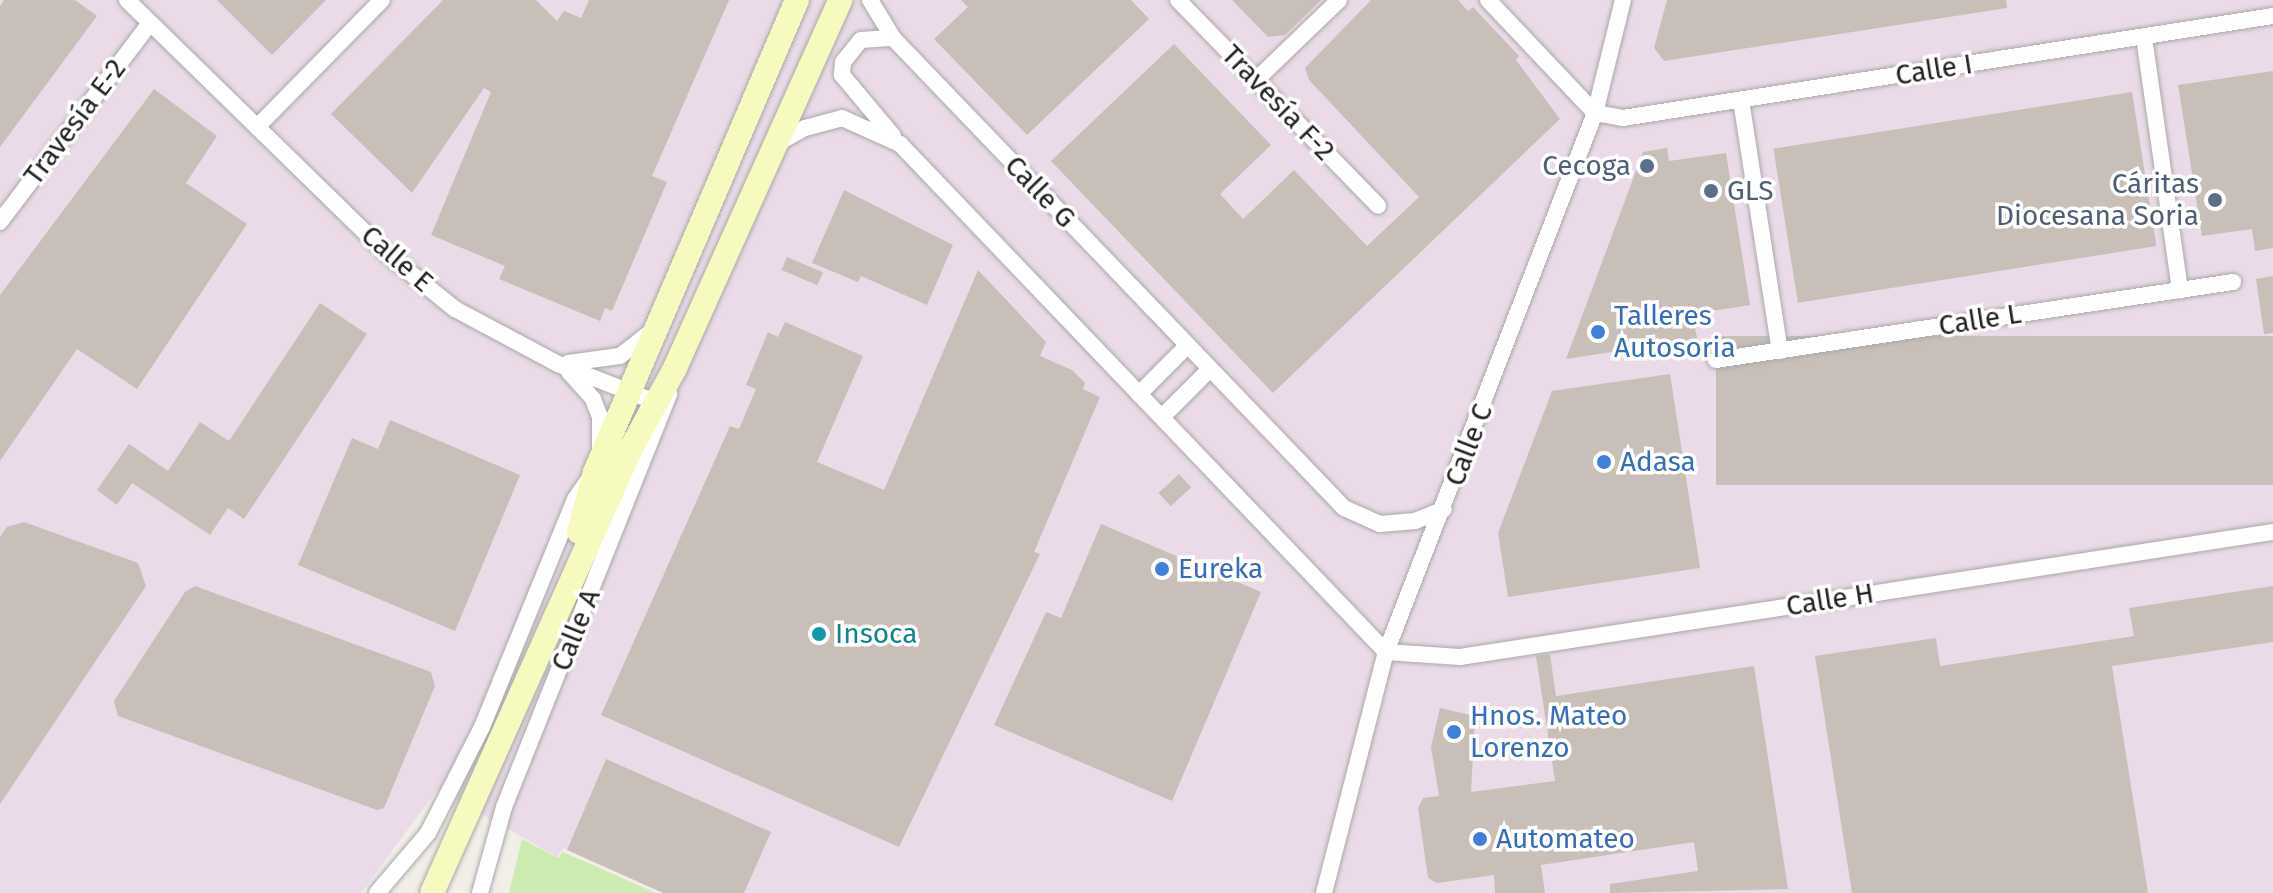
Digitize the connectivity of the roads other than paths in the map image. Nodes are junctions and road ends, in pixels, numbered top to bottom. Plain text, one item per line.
1 (127, 0) edge
2 (382, 0) edge
3 (797, 0) edge
4 (840, 0) edge
5 (870, 0) edge
6 (1178, 0) edge
7 (1339, 0) edge
8 (1488, 0) edge
9 (1623, 0) edge
10 (2273, 16) edge
11 (150, 23) junction
12 (2144, 37) junction
13 (893, 38) junction
14 (1256, 80) junction
15 (1741, 100) junction
16 (1595, 113) junction
17 (257, 127) junction
18 (900, 144) junction
19 (774, 145) junction
20 (1378, 206) dead end
21 (0, 222) edge
22 (2233, 282) dead end
23 (2180, 290) junction
24 (659, 325) junction
25 (1187, 346) junction
26 (1780, 351) junction
27 (1716, 360) dead end
28 (558, 364) junction
29 (675, 368) junction
30 (1210, 369) junction
31 (629, 391) junction
32 (1139, 394) junction
33 (653, 401) junction
34 (1162, 417) junction
35 (595, 472) junction
36 (1444, 509) junction
37 (2273, 532) edge
38 (1386, 652) junction
39 (513, 711) junction
40 (377, 893) edge
41 (432, 893) edge
42 (480, 893) edge
43 (1324, 893) edge

1 - 11 street, Calle E
2 - 17 street
3 - 24 street, Calle A
4 - 19 street, Calle A
5 - 13 street, Calle G
6 - 14 street, Travesía F-2
7 - 14 street
8 - 16 street
9 - 16 street, Calle C
10 - 12 street, Calle I
11 - 17 street, Calle E
11 - 21 street, Travesía E-2
12 - 15 street, Calle I
12 - 23 street
13 - 18 street
13 - 25 street, Calle G
14 - 20 street, Travesía F-2
15 - 16 street, Calle I
15 - 26 street
16 - 36 street, Calle C
17 - 28 street, Calle E
18 - 19 street
18 - 32 street
19 - 29 street, Calle A
22 - 23 street, Calle L
23 - 26 street, Calle L
24 - 28 street
24 - 31 street, Calle A
25 - 30 street, Calle G
25 - 32 street
26 - 27 street, Calle L
28 - 31 street, Calle E
28 - 35 street, Calle E
29 - 33 street, Calle A
29 - 42 street, Calle A
30 - 34 street
30 - 36 street, Calle G
31 - 33 street, Calle E
31 - 35 street, Calle A
32 - 34 street
33 - 39 street, Calle A
34 - 38 street
35 - 39 street, Calle A
35 - 40 street, Calle A
36 - 38 street, Calle C
37 - 38 street, Calle H
38 - 43 street, Calle C
39 - 41 street, Calle A

